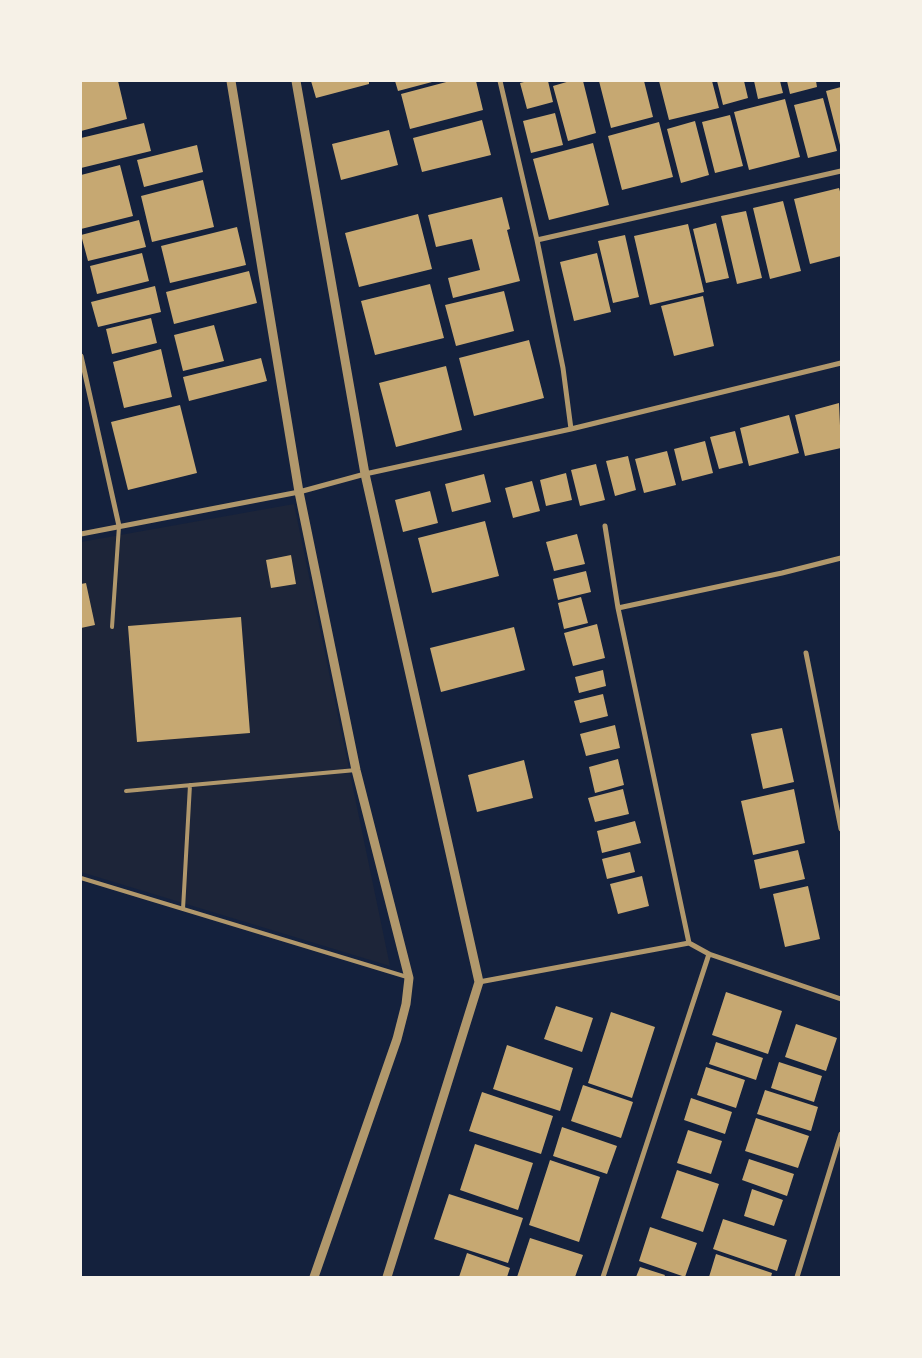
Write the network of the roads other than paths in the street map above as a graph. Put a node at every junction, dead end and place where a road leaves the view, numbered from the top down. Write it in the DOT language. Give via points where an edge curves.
graph roads {
  1 [pos="231,81"];
  2 [pos="296,81"];
  3 [pos="500,81"];
  4 [pos="841,171"];
  5 [pos="537,240"];
  6 [pos="81,356"];
  7 [pos="841,363"];
  8 [pos="571,429"];
  9 [pos="365,474"];
  10 [pos="299,492"];
  11 [pos="119,526"];
  12 [pos="605,526"];
  13 [pos="81,534"];
  14 [pos="841,558"];
  15 [pos="618,608"];
  16 [pos="112,627"];
  17 [pos="806,653"];
  18 [pos="356,770"];
  19 [pos="190,784"];
  20 [pos="126,791"];
  21 [pos="841,828"];
  22 [pos="81,878"];
  23 [pos="183,909"];
  24 [pos="689,943"];
  25 [pos="709,954"];
  26 [pos="410,978"];
  27 [pos="479,982"];
  28 [pos="841,999"];
  29 [pos="841,1134"];
  30 [pos="314,1277"];
  31 [pos="387,1277"];
  32 [pos="603,1277"];
  33 [pos="797,1277"];
  1 -- 10 [label="street"];
  2 -- 9 [label="street"];
  3 -- 5 [label="street"];
  4 -- 5 [label="street"];
  5 -- 8 [label="street" via="563,368"];
  6 -- 11 [label="street"];
  7 -- 8 [label="street"];
  8 -- 9 [label="street"];
  9 -- 10 [label="street"];
  9 -- 27 [label="street"];
  10 -- 11 [label="street"];
  10 -- 18 [label="street"];
  11 -- 13 [label="street"];
  11 -- 16 [label="lane"];
  12 -- 15 [label="street"];
  14 -- 15 [label="street"];
  15 -- 24 [label="street"];
  17 -- 21 [label="street"];
  18 -- 19 [label="lane"];
  18 -- 26 [label="street"];
  19 -- 20 [label="lane"];
  19 -- 23 [label="lane"];
  22 -- 23 [label="lane"];
  23 -- 26 [label="lane"];
  24 -- 25 [label="street"];
  24 -- 27 [label="street"];
  25 -- 28 [label="street"];
  25 -- 32 [label="street"];
  26 -- 30 [label="street" via="397,1039"];
  27 -- 31 [label="street"];
  29 -- 33 [label="street"];
}
